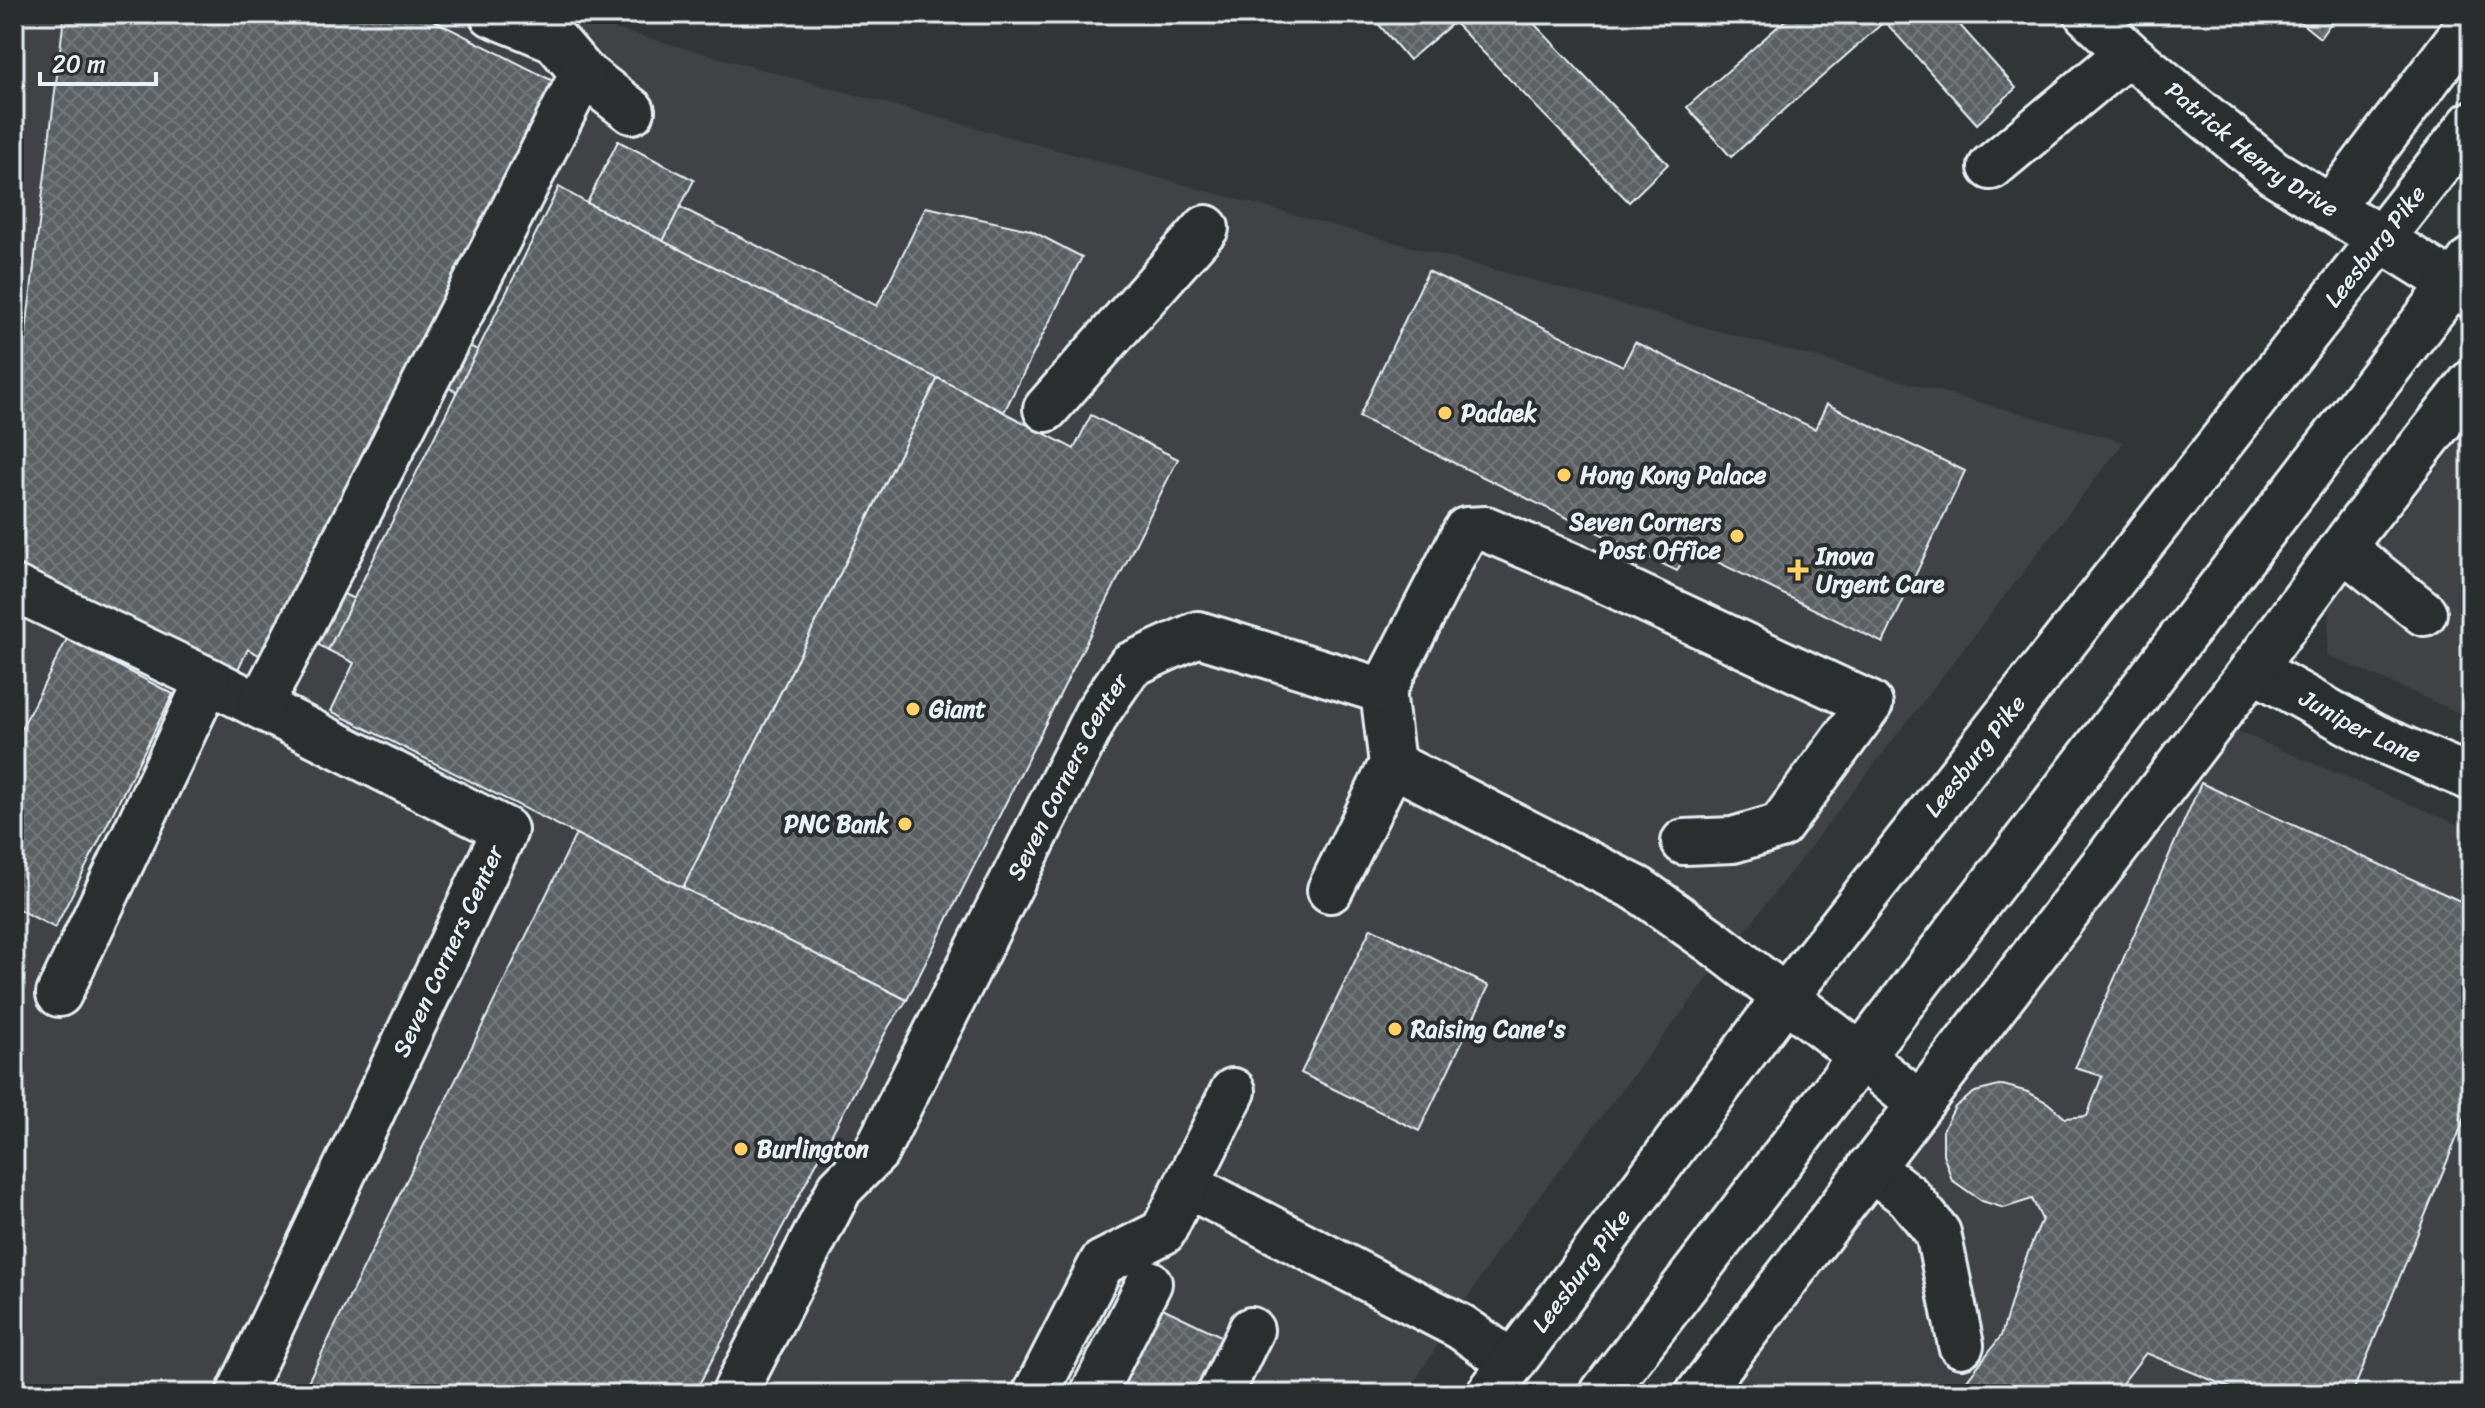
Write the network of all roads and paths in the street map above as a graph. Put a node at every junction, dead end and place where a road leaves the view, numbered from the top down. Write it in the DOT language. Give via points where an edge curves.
graph roads {
  1 [pos="492,14"];
  2 [pos="2087,14"];
  3 [pos="2471,22"];
  4 [pos="2128,53"];
  5 [pos="583,73"];
  6 [pos="632,111"];
  7 [pos="2471,124"];
  8 [pos="1991,167"];
  9 [pos="2330,208"];
  10 [pos="1206,228"];
  11 [pos="2380,239"];
  12 [pos="2465,279"];
  13 [pos="2471,383"];
  14 [pos="1046,409"];
  15 [pos="2343,548"];
  16 [pos="14,588"];
  17 [pos="2424,613"];
  18 [pos="2253,669"];
  19 [pos="208,680"];
  20 [pos="1383,691"];
  21 [pos="260,706"];
  22 [pos="1392,764"];
  23 [pos="2471,778"];
  24 [pos="1684,842"];
  25 [pos="1330,890"];
  26 [pos="59,994"];
  27 [pos="1784,999"];
  28 [pos="1861,1056"];
  29 [pos="1233,1091"];
  30 [pos="1919,1104"];
  31 [pos="1870,1167"];
  32 [pos="1187,1185"];
  33 [pos="1149,1283"];
  34 [pos="1251,1330"];
  35 [pos="1961,1345"];
  36 [pos="1500,1379"];
  37 [pos="239,1394"];
  38 [pos="734,1394"];
  39 [pos="1035,1394"];
  40 [pos="1093,1394"];
  41 [pos="1220,1394"];
  42 [pos="1602,1394"];
  43 [pos="1698,1394"];
  1 -- 5 [label="main road" via="554,39"];
  2 -- 4 [label="main road, Patrick Henry Drive"];
  3 -- 9 [label="main road"];
  4 -- 8 [label="main road"];
  4 -- 9 [label="main road, Patrick Henry Drive" via="2273,172"];
  5 -- 6 [label="main road"];
  5 -- 21 [label="main road"];
  7 -- 11 [label="main road, Leesburg Pike"];
  9 -- 11 [label="main road, Patrick Henry Drive"];
  10 -- 14 [label="main road"];
  11 -- 12 [label="main road, Patrick Henry Drive"];
  11 -- 27 [label="main road, Leesburg Pike"];
  12 -- 28 [label="main road"];
  13 -- 15 [label="main road"];
  15 -- 17 [label="main road"];
  15 -- 18 [label="main road"];
  16 -- 19 [label="main road, Seven Corners Center"];
  18 -- 23 [label="main road, Juniper Lane" via="2375,737"];
  18 -- 30 [label="main road"];
  19 -- 21 [label="main road, Seven Corners Center"];
  19 -- 26 [label="main road"];
  20 -- 22 [label="main road"];
  20 -- 24 [label="main road" via="1466,530 1486,529 1870,704 1780,826 1733,840"];
  20 -- 38 [label="main road, Seven Corners Center" via="1198,634 1130,665 1097,713 876,1152 840,1188"];
  21 -- 37 [label="main road, Seven Corners Center" via="505,830"];
  22 -- 25 [label="main road"];
  22 -- 27 [label="main road" via="1638,889"];
  27 -- 28 [label="main road"];
  27 -- 36 [label="main road, Leesburg Pike"];
  28 -- 30 [label="main road"];
  28 -- 42 [label="main road"];
  29 -- 32 [label="main road"];
  30 -- 31 [label="main road"];
  31 -- 35 [label="main road" via="1908,1196 1938,1233"];
  31 -- 43 [label="main road"];
  32 -- 36 [label="main road" via="1461,1327"];
  32 -- 39 [label="main road" via="1163,1232 1102,1263"];
  33 -- 40 [label="main road"];
  34 -- 41 [label="main road"];
}
